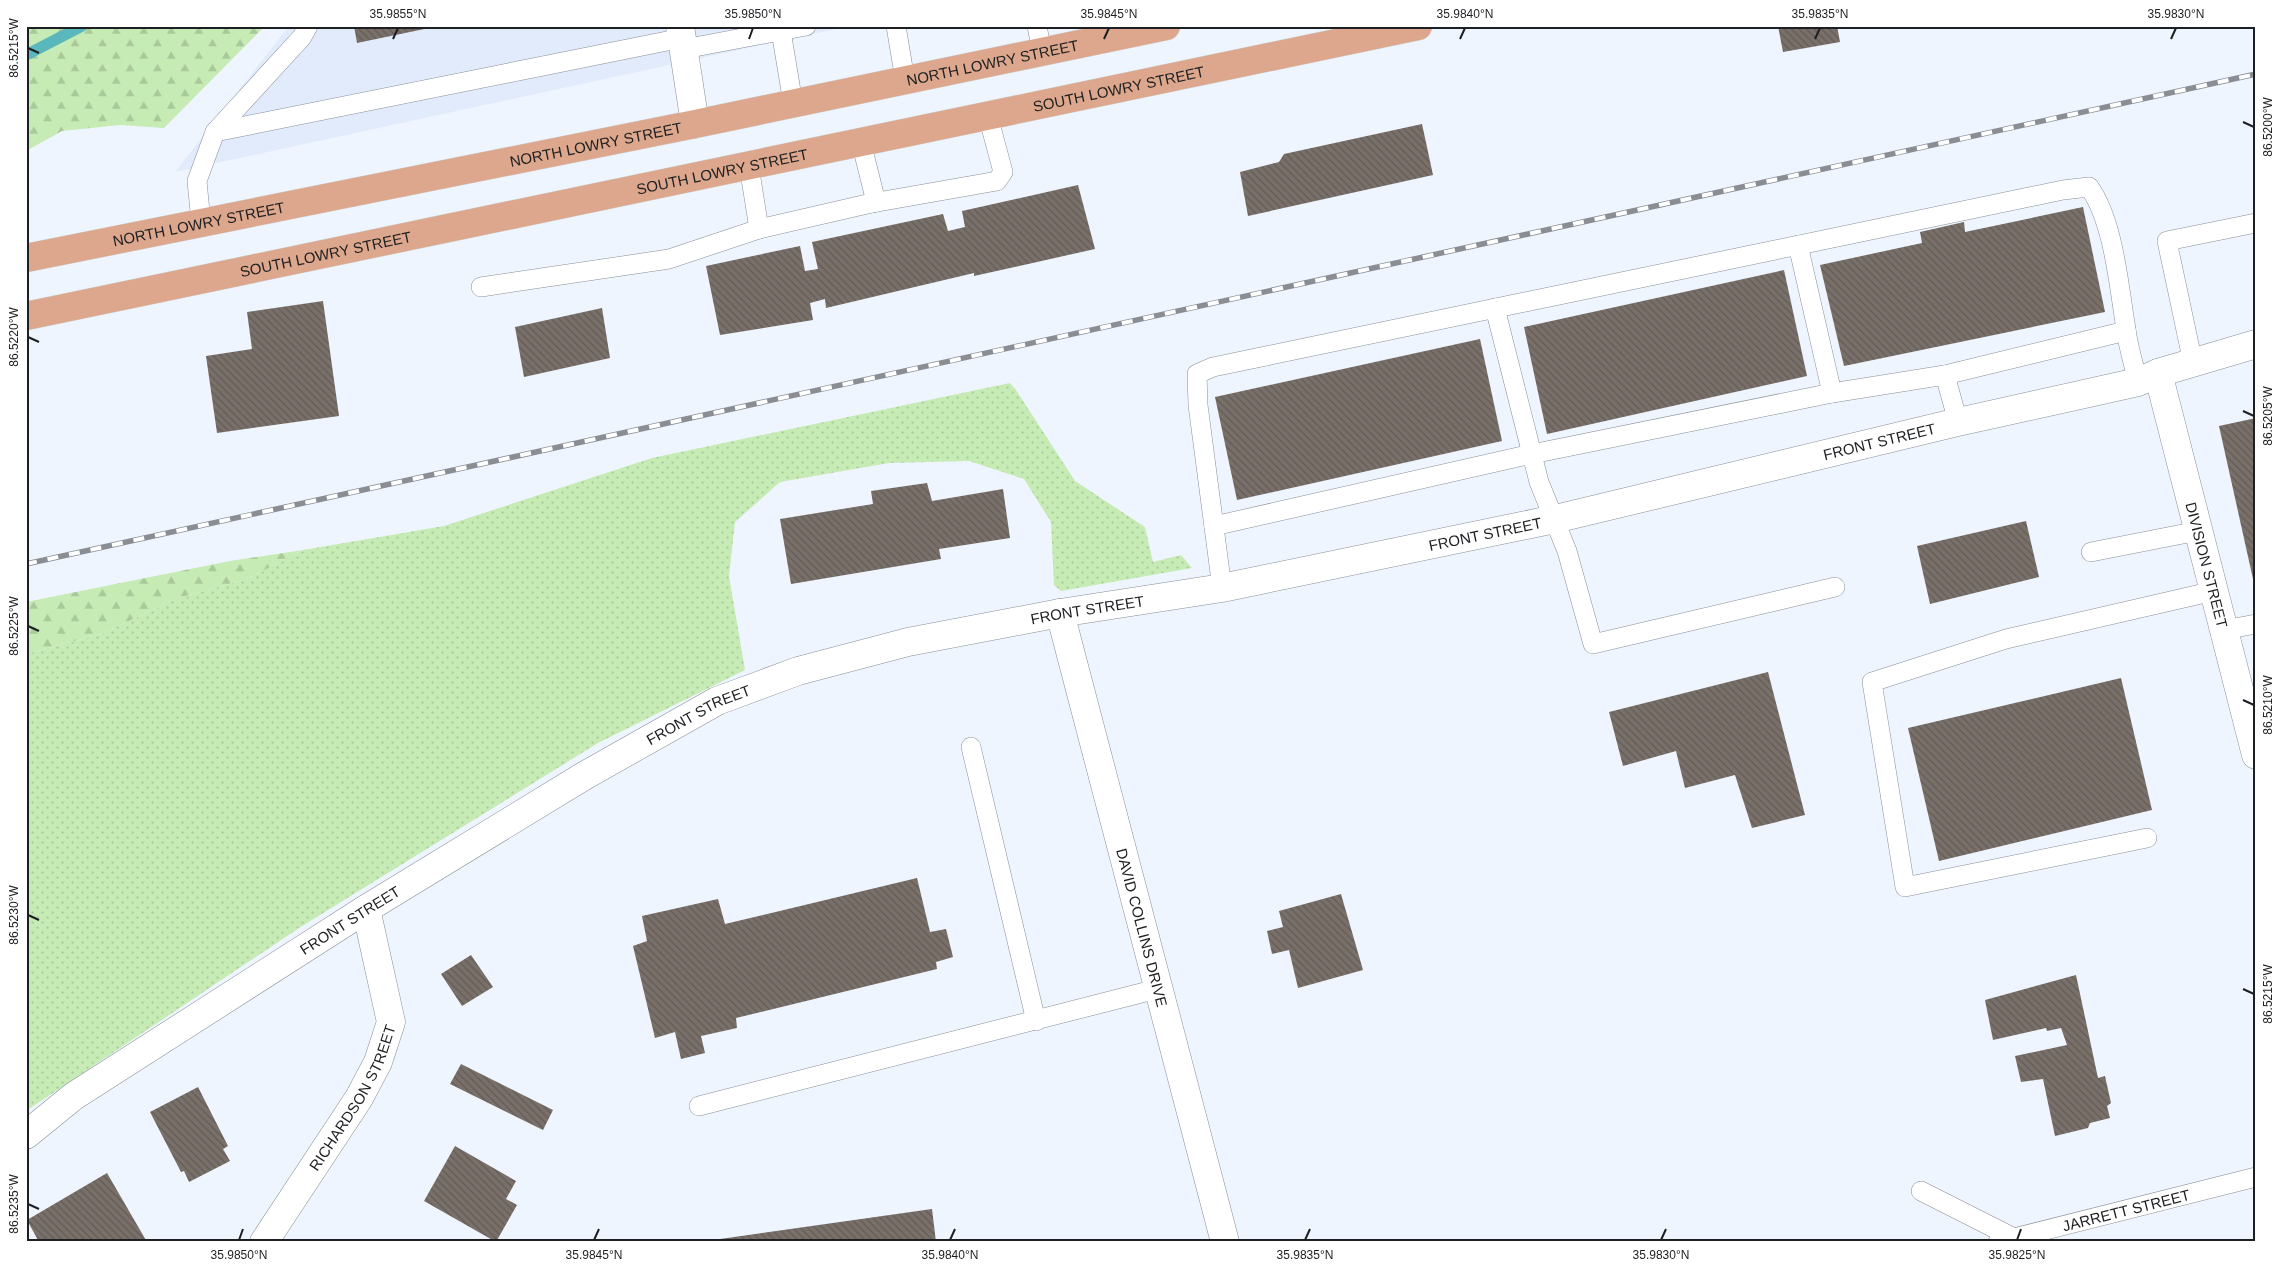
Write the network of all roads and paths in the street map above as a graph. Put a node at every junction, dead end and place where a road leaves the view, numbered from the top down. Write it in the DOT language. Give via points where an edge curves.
graph roads {
  1 [pos="308,26"];
  2 [pos="806,26"];
  3 [pos="896,26"];
  4 [pos="1166,26"];
  5 [pos="1418,26"];
  6 [pos="781,31"];
  7 [pos="682,38"];
  8 [pos="1040,39"];
  9 [pos="905,80"];
  10 [pos="793,103"];
  11 [pos="988,116"];
  12 [pos="696,124"];
  13 [pos="215,132"];
  14 [pos="861,142"];
  15 [pos="750,166"];
  16 [pos="872,203"];
  17 [pos="201,222"];
  18 [pos="2256,223"];
  19 [pos="759,229"];
  20 [pos="1798,245"];
  21 [pos="26,258"];
  22 [pos="481,287"];
  23 [pos="1495,308"];
  24 [pos="26,316"];
  25 [pos="2126,331"];
  26 [pos="2256,344"];
  27 [pos="2192,363"];
  28 [pos="1945,375"];
  29 [pos="2148,378"];
  30 [pos="1832,393"];
  31 [pos="1958,422"];
  32 [pos="1532,454"];
  33 [pos="1555,519"];
  34 [pos="1214,526"];
  35 [pos="2198,531"];
  36 [pos="2091,552"];
  37 [pos="1835,587"];
  38 [pos="1222,588"];
  39 [pos="2214,591"];
  40 [pos="1060,613"];
  41 [pos="2256,624"];
  42 [pos="2224,630"];
  43 [pos="971,747"];
  44 [pos="2256,755"];
  45 [pos="2147,838"];
  46 [pos="366,909"];
  47 [pos="1157,988"];
  48 [pos="1036,1021"];
  49 [pos="699,1106"];
  50 [pos="26,1135"];
  51 [pos="2256,1177"];
  52 [pos="1921,1191"];
  53 [pos="2005,1239"];
  54 [pos="264,1242"];
  55 [pos="1225,1242"];
  1 -- 13 [label="lane" via="302,37"];
  2 -- 6 [label="lane"];
  3 -- 9 [label="lane"];
  4 -- 8 [label="main road, NORTH LOWRY STREET"];
  5 -- 11 [label="main road, SOUTH LOWRY STREET"];
  6 -- 7 [label="lane"];
  6 -- 10 [label="lane"];
  7 -- 12 [label="street"];
  7 -- 13 [label="lane"];
  8 -- 9 [label="main road, NORTH LOWRY STREET"];
  9 -- 10 [label="main road, NORTH LOWRY STREET"];
  10 -- 12 [label="main road, NORTH LOWRY STREET"];
  11 -- 14 [label="main road, SOUTH LOWRY STREET"];
  11 -- 16 [label="lane" via="1003,172 997,181"];
  12 -- 17 [label="main road, NORTH LOWRY STREET"];
  13 -- 17 [label="lane" via="197,180"];
  14 -- 15 [label="main road, SOUTH LOWRY STREET"];
  14 -- 16 [label="lane" via="876,202"];
  15 -- 19 [label="lane"];
  15 -- 24 [label="main road, SOUTH LOWRY STREET"];
  16 -- 19 [label="lane"];
  17 -- 21 [label="main road, NORTH LOWRY STREET"];
  18 -- 27 [label="lane" via="2167,242"];
  19 -- 22 [label="lane" via="669,259"];
  20 -- 23 [label="lane"];
  20 -- 25 [label="lane" via="2090,187 2098,200 2114,255"];
  20 -- 30 [label="lane"];
  23 -- 32 [label="lane"];
  23 -- 34 [label="lane" via="1213,366 1197,374"];
  25 -- 28 [label="lane"];
  25 -- 29 [label="lane"];
  26 -- 27 [label="street, FRONT STREET"];
  27 -- 29 [label="street, FRONT STREET"];
  28 -- 30 [label="lane"];
  28 -- 31 [label="lane"];
  29 -- 31 [label="street, FRONT STREET"];
  29 -- 35 [label="street, DIVISION STREET"];
  30 -- 32 [label="lane"];
  31 -- 33 [label="street, FRONT STREET"];
  32 -- 33 [label="lane" via="1539,482"];
  32 -- 34 [label="lane"];
  33 -- 37 [label="lane" via="1594,644"];
  33 -- 38 [label="street, FRONT STREET"];
  34 -- 38 [label="lane"];
  35 -- 36 [label="lane"];
  35 -- 39 [label="street, DIVISION STREET"];
  38 -- 40 [label="street, FRONT STREET"];
  39 -- 42 [label="street, DIVISION STREET"];
  39 -- 45 [label="lane" via="2006,639 1872,682 1905,888"];
  40 -- 46 [label="street, FRONT STREET" via="908,642 798,671 717,701 584,776"];
  40 -- 47 [label="street, DAVID COLLINS DRIVE"];
  41 -- 42 [label="lane"];
  42 -- 44 [label="street, DIVISION STREET"];
  43 -- 48 [label="lane"];
  46 -- 50 [label="street, FRONT STREET" via="74,1096"];
  46 -- 54 [label="street, RICHARDSON STREET" via="391,1022 378,1062 360,1098"];
  47 -- 48 [label="lane"];
  47 -- 55 [label="street, DAVID COLLINS DRIVE"];
  48 -- 49 [label="lane"];
  51 -- 53 [label="lane, JARRETT STREET"];
  52 -- 53 [label="lane"];
}
